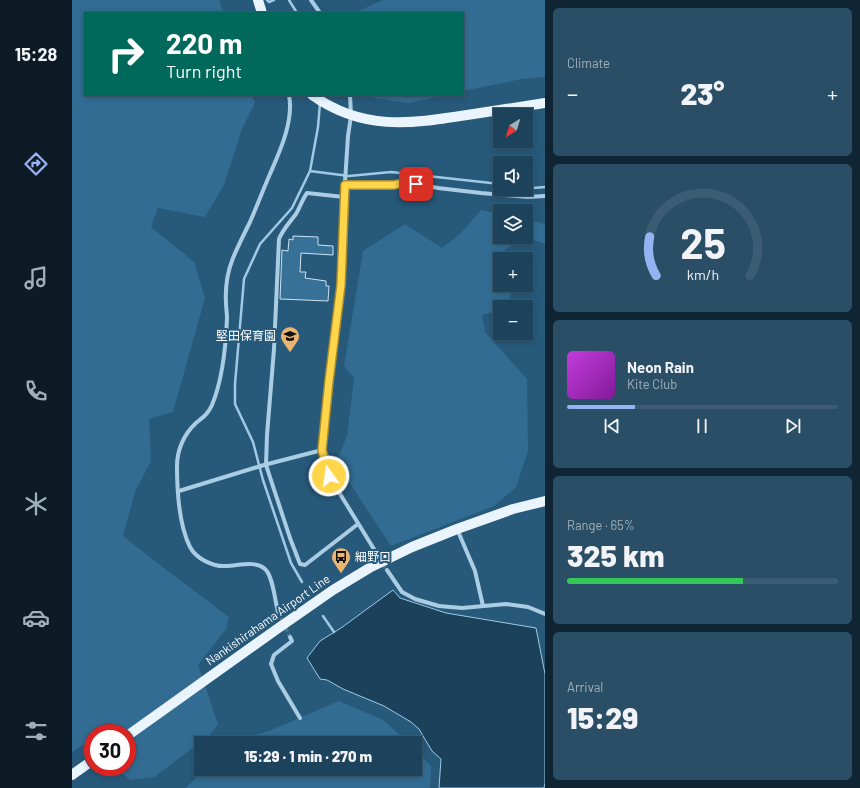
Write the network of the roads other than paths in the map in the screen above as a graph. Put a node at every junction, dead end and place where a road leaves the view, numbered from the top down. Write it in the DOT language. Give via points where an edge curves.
graph roads {
  1 [pos="258,0"];
  2 [pos="311,0"];
  3 [pos="262,12"];
  4 [pos="319,12"];
  5 [pos="289,96"];
  6 [pos="314,96"];
  7 [pos="350,96"];
  8 [pos="545,103"];
  9 [pos="351,116"];
  10 [pos="345,183"];
  11 [pos="545,196"];
  12 [pos="344,197"];
  13 [pos="322,450"];
  14 [pos="265,465"];
  15 [pos="179,491"];
  16 [pos="545,501"];
  17 [pos="358,524"];
  18 [pos="457,529"];
  19 [pos="377,554"];
  20 [pos="388,570"];
  21 [pos="483,606"];
  22 [pos="278,612"];
  23 [pos="545,614"];
  24 [pos="290,637"];
  25 [pos="300,718"];
  26 [pos="136,730"];
  27 [pos="84,766"];
  28 [pos="72,775"];
  1 -- 3 [label="main road"];
  2 -- 4 [label="street"];
  5 -- 15 [label="street" via="287,130 226,280 227,316 216,393 207,414 184,438 178,452"];
  6 -- 9 [label="main road"];
  7 -- 9 [label="street"];
  8 -- 9 [label="main road" via="425,122 395,123"];
  9 -- 10 [label="street"];
  10 -- 11 [label="street" via="394,185 406,182 481,193"];
  10 -- 12 [label="street"];
  12 -- 13 [label="street" via="341,285"];
  12 -- 14 [label="street" via="307,193 279,239"];
  13 -- 14 [label="street"];
  13 -- 17 [label="street" via="329,476"];
  14 -- 15 [label="street"];
  14 -- 17 [label="street" via="300,564 305,565"];
  15 -- 22 [label="street" via="180,510 191,549 214,565 223,567 250,564 264,568 270,574"];
  16 -- 18 [label="main road, Nankishirahama Airport Line"];
  17 -- 19 [label="street"];
  18 -- 21 [label="street" via="475,571"];
  18 -- 26 [label="main road, Nankishirahama Airport Line" via="371,567 277,629"];
  20 -- 21 [label="street" via="402,592 415,599 439,606"];
  21 -- 23 [label="street" via="506,604 528,607"];
  24 -- 25 [label="street" via="292,641 274,655 271,664 278,682"];
  27 -- 28 [label="main road"];
}
